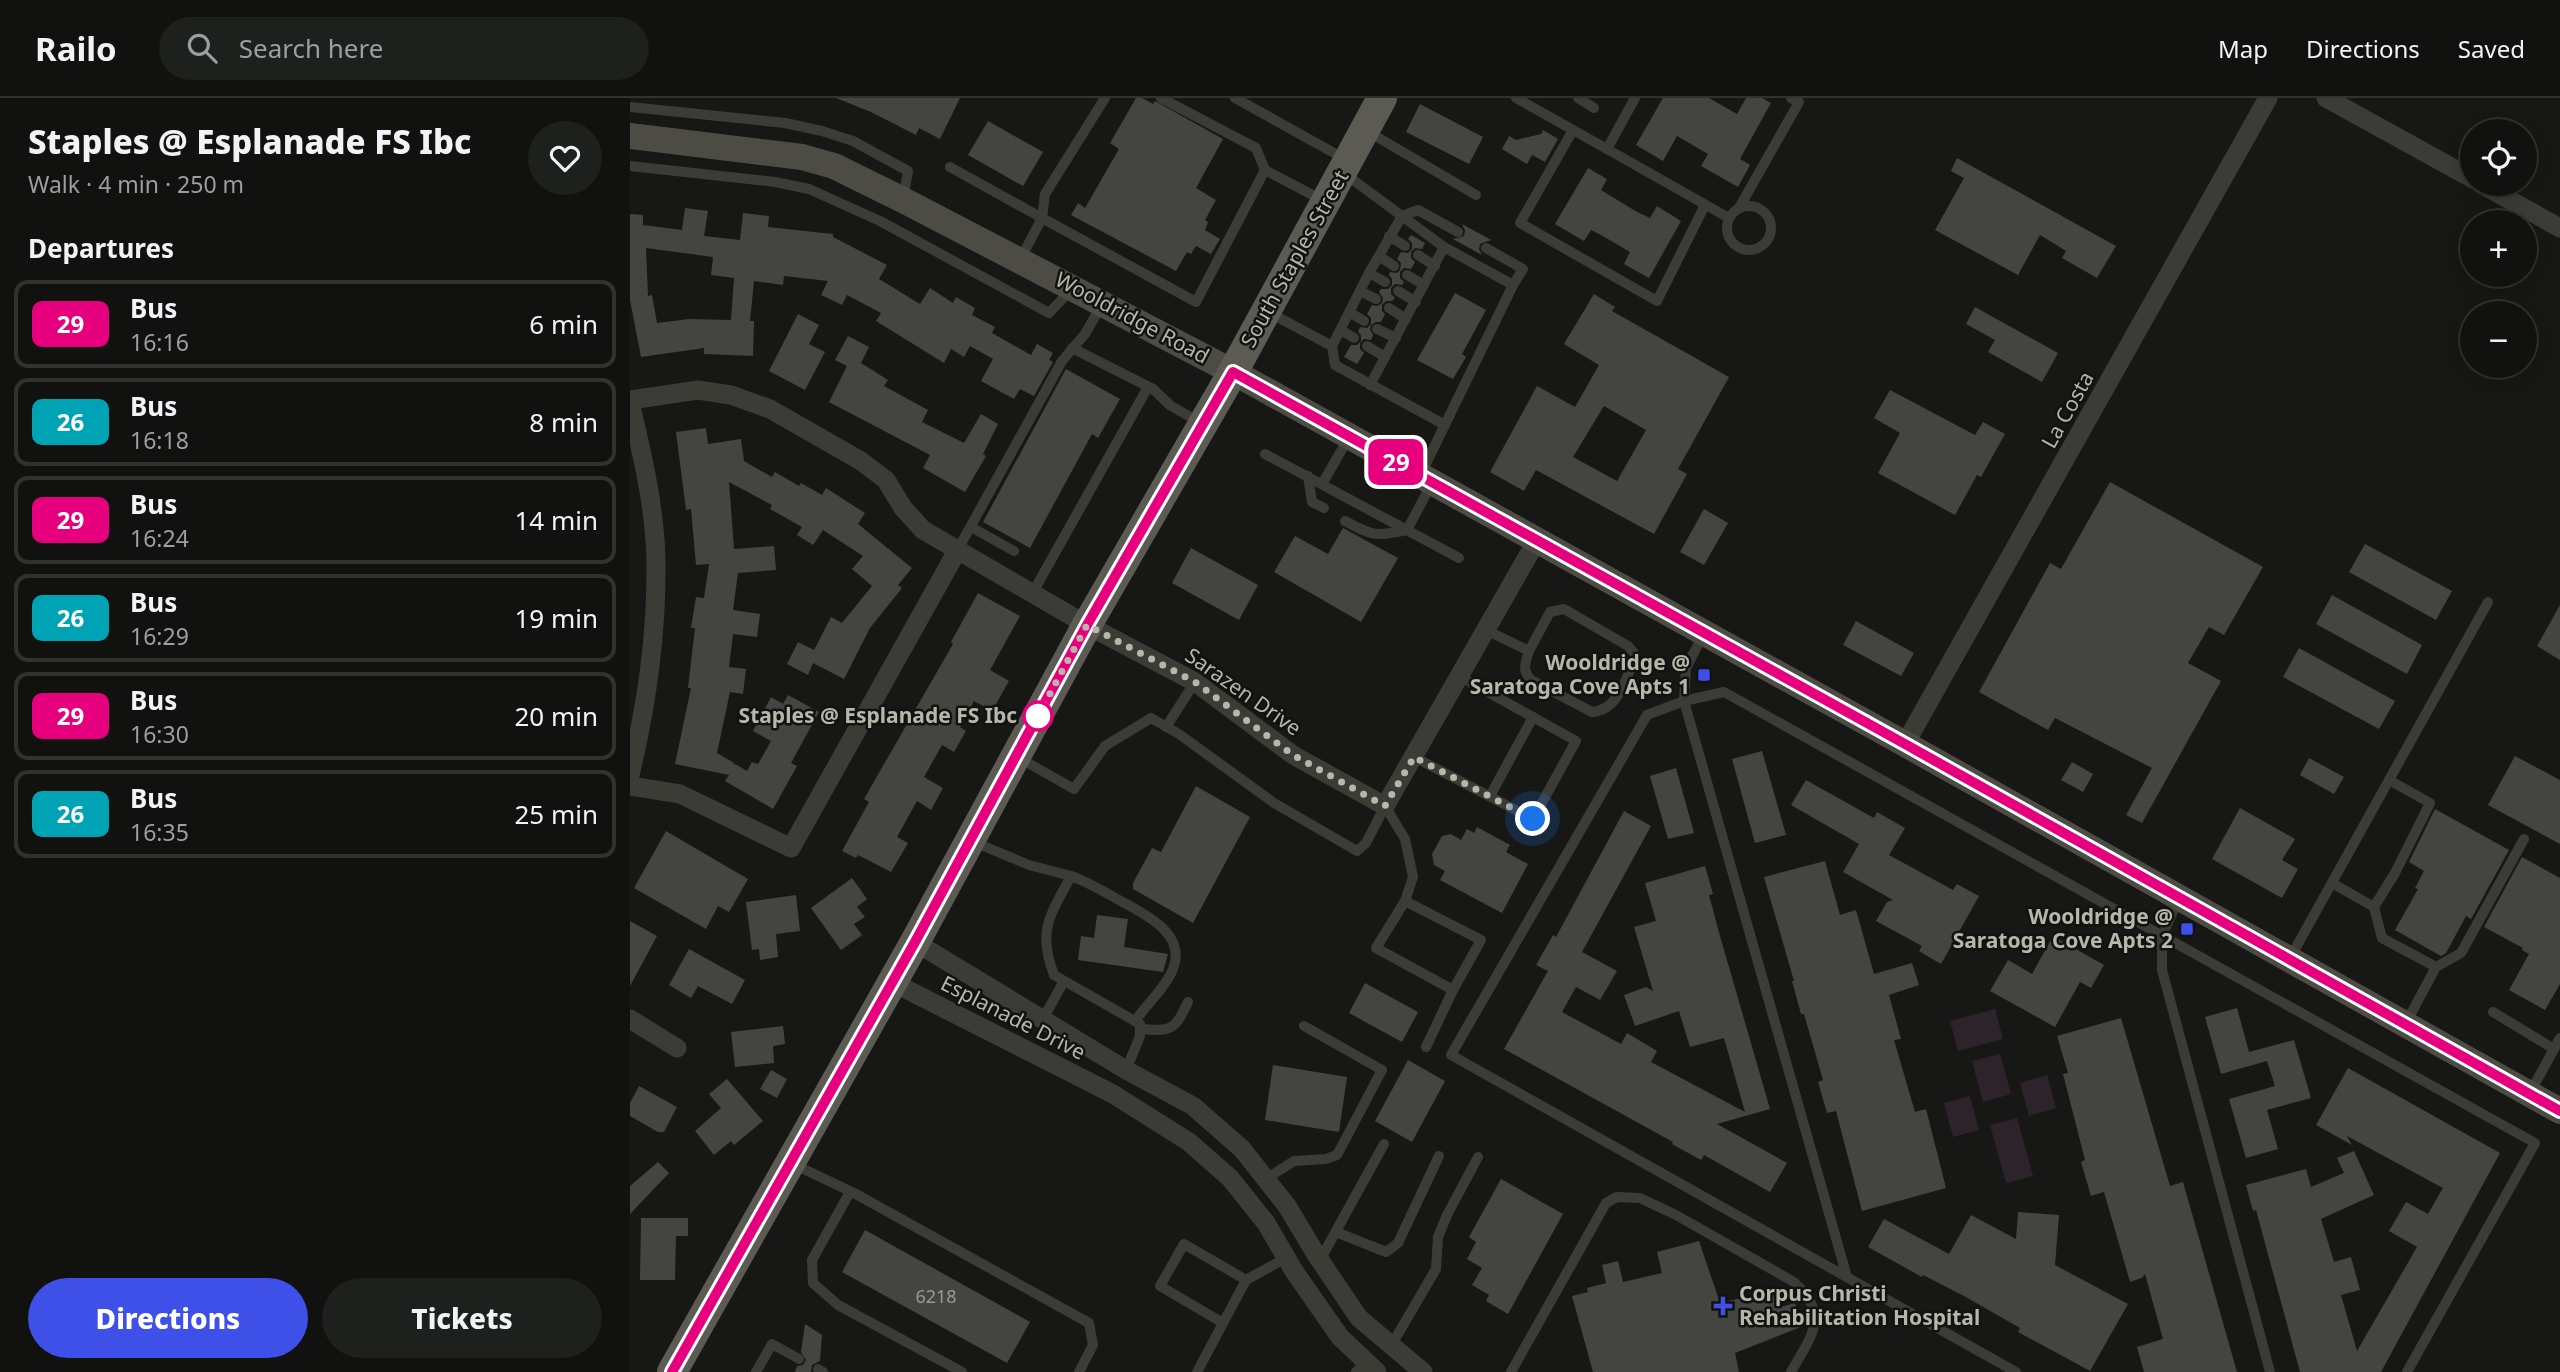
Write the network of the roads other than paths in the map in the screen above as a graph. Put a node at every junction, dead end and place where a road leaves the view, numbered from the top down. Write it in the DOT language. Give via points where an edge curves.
graph roads {
  1 [pos="1105,98"];
  2 [pos="1161,98"];
  3 [pos="1235,98"];
  4 [pos="1382,98"];
  5 [pos="1516,98"];
  6 [pos="1578,98"];
  7 [pos="1635,98"];
  8 [pos="1791,98"];
  9 [pos="2268,98"];
  10 [pos="2326,98"];
  11 [pos="630,107"];
  12 [pos="1594,108"];
  13 [pos="1364,128"];
  14 [pos="1573,130"];
  15 [pos="630,136"];
  16 [pos="1607,149"];
  17 [pos="630,166"];
  18 [pos="1345,166"];
  19 [pos="950,167"];
  20 [pos="1265,170"];
  21 [pos="2460,172"];
  22 [pos="1476,195"];
  23 [pos="2503,196"];
  24 [pos="903,200"];
  25 [pos="1326,202"];
  26 [pos="1704,205"];
  27 [pos="1739,208"];
  28 [pos="1402,216"];
  29 [pos="1042,218"];
  30 [pos="1729,218"];
  31 [pos="2560,228"];
  32 [pos="1458,232"];
  33 [pos="1389,236"];
  34 [pos="1405,246"];
  35 [pos="1444,247"];
  36 [pos="1486,248"];
  37 [pos="1418,255"];
  38 [pos="1378,256"];
  39 [pos="1020,260"];
  40 [pos="1394,266"];
  41 [pos="1435,266"];
  42 [pos="1369,273"];
  43 [pos="1408,275"];
  44 [pos="1385,282"];
  45 [pos="1424,285"];
  46 [pos="1513,285"];
  47 [pos="1073,287"];
  48 [pos="1360,291"];
  49 [pos="1398,291"];
  50 [pos="1376,299"];
  51 [pos="1416,302"];
  52 [pos="1103,303"];
  53 [pos="1389,308"];
  54 [pos="1266,311"];
  55 [pos="1349,312"];
  56 [pos="1406,319"];
  57 [pos="1364,321"];
  58 [pos="1377,329"];
  59 [pos="1341,330"];
  60 [pos="1354,338"];
  61 [pos="1396,338"];
  62 [pos="1332,346"];
  63 [pos="1367,346"];
  64 [pos="1072,348"];
  65 [pos="1385,357"];
  66 [pos="1233,372"];
  67 [pos="1370,385"];
  68 [pos="1149,387"];
  69 [pos="630,401"];
  70 [pos="1203,424"];
  71 [pos="1445,425"];
  72 [pos="1350,436"];
  73 [pos="1265,454"];
  74 [pos="1308,476"];
  75 [pos="1426,479"];
  76 [pos="1322,484"];
  77 [pos="1324,508"];
  78 [pos="1345,521"];
  79 [pos="971,527"];
  80 [pos="1407,530"];
  81 [pos="1537,540"];
  82 [pos="957,551"];
  83 [pos="1014,551"];
  84 [pos="1459,558"];
  85 [pos="1032,594"];
  86 [pos="2488,602"];
  87 [pos="1087,625"];
  88 [pos="1486,630"];
  89 [pos="1704,632"];
  90 [pos="1529,652"];
  91 [pos="1459,676"];
  92 [pos="1195,682"];
  93 [pos="1684,701"];
  94 [pos="1533,717"];
  95 [pos="1166,727"];
  96 [pos="1905,744"];
  97 [pos="1016,757"];
  98 [pos="1414,757"];
  99 [pos="630,775"];
  100 [pos="2389,780"];
  101 [pos="630,786"];
  102 [pos="1490,796"];
  103 [pos="1385,806"];
  104 [pos="2524,839"];
  105 [pos="970,840"];
  106 [pos="1071,876"];
  107 [pos="2332,883"];
  108 [pos="2180,897"];
  109 [pos="1405,901"];
  110 [pos="2374,907"];
  111 [pos="2162,936"];
  112 [pos="915,942"];
  113 [pos="2289,959"];
  114 [pos="2436,967"];
  115 [pos="1064,981"];
  116 [pos="892,982"];
  117 [pos="1453,990"];
  118 [pos="1188,1002"];
  119 [pos="2493,1012"];
  120 [pos="630,1018"];
  121 [pos="1044,1019"];
  122 [pos="2406,1024"];
  123 [pos="1138,1025"];
  124 [pos="1304,1026"];
  125 [pos="2560,1038"];
  126 [pos="677,1048"];
  127 [pos="1426,1048"];
  128 [pos="2554,1049"];
  129 [pos="1126,1070"];
  130 [pos="1113,1094"];
  131 [pos="2530,1094"];
  132 [pos="2560,1111"];
  133 [pos="1384,1144"];
  134 [pos="1439,1156"];
  135 [pos="1478,1157"];
  136 [pos="790,1162"];
  137 [pos="1266,1180"];
  138 [pos="850,1192"];
  139 [pos="1244,1195"];
  140 [pos="1336,1233"];
  141 [pos="1286,1258"];
  142 [pos="1320,1261"];
  143 [pos="1847,1277"];
  144 [pos="1246,1280"];
  145 [pos="1223,1323"];
  146 [pos="1391,1346"];
  147 [pos="799,1359"];
  148 [pos="1366,1369"];
  149 [pos="672,1372"];
  150 [pos="756,1372"];
  151 [pos="962,1372"];
  152 [pos="1079,1372"];
  153 [pos="1197,1372"];
  154 [pos="1423,1372"];
  155 [pos="1511,1372"];
  156 [pos="1791,1372"];
  157 [pos="2016,1372"];
  158 [pos="2270,1372"];
  159 [pos="2407,1372"];
  1 -- 29 [label="lane" via="1045,194"];
  2 -- 20 [label="lane" via="1256,148"];
  3 -- 18 [label="lane"];
  4 -- 13 [label="main road, South Staples Street"];
  5 -- 14 [label="lane"];
  6 -- 12 [label="lane"];
  7 -- 16 [label="lane"];
  8 -- 27 [label="lane" via="1799,102"];
  9 -- 96 [label="street, La Costa"];
  10 -- 21 [label="street"];
  11 -- 24 [label="lane" via="786,123 853,141 908,170"];
  13 -- 18 [label="main road, South Staples Street"];
  13 -- 22 [label="lane"];
  14 -- 16 [label="lane"];
  14 -- 26 [label="lane" via="1520,223 1657,301"];
  15 -- 24 [label="main road, Wooldridge Road" via="802,156 834,166"];
  16 -- 26 [label="lane"];
  17 -- 47 [label="lane" via="809,189 880,221 1049,313"];
  18 -- 25 [label="main road, South Staples Street"];
  18 -- 28 [label="lane"];
  19 -- 29 [label="lane"];
  20 -- 25 [label="lane"];
  20 -- 29 [label="lane" via="1196,302"];
  23 -- 31 [label="street"];
  24 -- 39 [label="main road, Wooldridge Road"];
  25 -- 54 [label="main road, South Staples Street"];
  26 -- 30 [label="lane"];
  27 -- 30 [label="lane"];
  27 -- 30 [label="lane" via="1754,206 1766,214 1772,227 1762,246 1748,251 1735,246 1727,233"];
  28 -- 32 [label="lane" via="1418,210"];
  28 -- 33 [label="lane"];
  28 -- 35 [label="lane"];
  29 -- 39 [label="lane"];
  33 -- 34 [label="lane"];
  33 -- 38 [label="lane"];
  35 -- 41 [label="lane"];
  35 -- 46 [label="lane"];
  36 -- 46 [label="lane" via="1523,270"];
  37 -- 41 [label="lane"];
  38 -- 40 [label="lane"];
  38 -- 42 [label="lane"];
  39 -- 47 [label="main road, Wooldridge Road"];
  41 -- 45 [label="lane"];
  42 -- 44 [label="lane"];
  42 -- 48 [label="lane"];
  43 -- 45 [label="lane"];
  45 -- 51 [label="lane"];
  46 -- 71 [label="lane"];
  47 -- 52 [label="main road, Wooldridge Road"];
  48 -- 50 [label="lane"];
  48 -- 55 [label="lane"];
  49 -- 51 [label="lane"];
  51 -- 56 [label="lane"];
  52 -- 64 [label="lane"];
  52 -- 66 [label="main road, Wooldridge Road"];
  53 -- 56 [label="lane"];
  54 -- 62 [label="lane"];
  54 -- 66 [label="main road, South Staples Street"];
  55 -- 57 [label="lane"];
  55 -- 59 [label="lane"];
  56 -- 61 [label="lane"];
  58 -- 61 [label="lane"];
  59 -- 60 [label="lane"];
  59 -- 62 [label="lane"];
  61 -- 65 [label="lane"];
  62 -- 67 [label="lane" via="1335,365"];
  63 -- 65 [label="lane"];
  64 -- 68 [label="lane"];
  64 -- 79 [label="lane"];
  65 -- 67 [label="lane"];
  66 -- 70 [label="main road, South Staples Street"];
  66 -- 72 [label="main road, Wooldridge Road"];
  67 -- 71 [label="lane"];
  68 -- 70 [label="lane"];
  68 -- 85 [label="lane"];
  69 -- 82 [label="street, Sarazen Drive" via="698,390 731,395 769,409 861,461 886,480 923,530"];
  69 -- 99 [label="street" via="643,459 656,570 652,648"];
  70 -- 87 [label="main road, South Staples Street"];
  71 -- 75 [label="lane"];
  72 -- 75 [label="main road, Wooldridge Road"];
  72 -- 76 [label="lane"];
  73 -- 74 [label="lane"];
  74 -- 76 [label="lane"];
  74 -- 77 [label="lane" via="1312,502"];
  75 -- 80 [label="lane"];
  75 -- 81 [label="main road, Wooldridge Road"];
  76 -- 80 [label="lane"];
  78 -- 80 [label="lane" via="1370,535"];
  79 -- 82 [label="lane"];
  79 -- 83 [label="lane"];
  80 -- 84 [label="lane"];
  81 -- 88 [label="street"];
  81 -- 89 [label="main road, Wooldridge Road"];
  82 -- 85 [label="street, Sarazen Drive"];
  82 -- 101 [label="street" via="792,848 680,794"];
  85 -- 87 [label="street, Sarazen Drive"];
  86 -- 100 [label="lane"];
  87 -- 92 [label="street, Sarazen Drive"];
  87 -- 97 [label="main road, South Staples Street"];
  88 -- 90 [label="lane"];
  88 -- 91 [label="street"];
  89 -- 93 [label="lane" via="1686,668"];
  89 -- 96 [label="main road, Wooldridge Road"];
  90 -- 90 [label="lane" via="1524,666 1531,680 1592,712 1611,706 1634,660 1628,646 1564,609 1550,612"];
  91 -- 94 [label="lane"];
  91 -- 98 [label="street"];
  92 -- 95 [label="lane"];
  92 -- 103 [label="street, Sarazen Drive" via="1293,755"];
  93 -- 111 [label="lane" via="1724,692"];
  93 -- 143 [label="lane"];
  93 -- 143 [label="lane" via="1647,715 1451,1055"];
  94 -- 102 [label="lane"];
  94 -- 102 [label="lane" via="1576,741 1533,819"];
  95 -- 97 [label="lane" via="1151,718 1105,746 1074,789"];
  95 -- 103 [label="lane" via="1274,803 1357,851"];
  96 -- 108 [label="main road, Wooldridge Road"];
  97 -- 105 [label="main road, South Staples Street"];
  98 -- 102 [label="lane"];
  98 -- 103 [label="street"];
  100 -- 107 [label="lane"];
  100 -- 110 [label="lane" via="2430,803"];
  103 -- 109 [label="lane" via="1405,839 1413,877"];
  104 -- 114 [label="lane" via="2461,953"];
  105 -- 106 [label="lane" via="1029,865"];
  105 -- 112 [label="main road, South Staples Street"];
  106 -- 115 [label="lane" via="1044,938 1054,975"];
  106 -- 123 [label="lane" via="1146,915 1163,928 1174,945 1173,969"];
  107 -- 110 [label="lane"];
  107 -- 113 [label="lane"];
  108 -- 111 [label="lane"];
  108 -- 113 [label="main road, Wooldridge Road"];
  109 -- 117 [label="lane" via="1480,940"];
  109 -- 117 [label="lane" via="1376,948"];
  110 -- 114 [label="lane" via="2382,938"];
  111 -- 158 [label="lane" via="2162,970"];
  111 -- 159 [label="lane" via="2535,1143"];
  112 -- 116 [label="main road, South Staples Street"];
  112 -- 121 [label="street, Esplanade Drive"];
  113 -- 122 [label="main road, Wooldridge Road"];
  114 -- 122 [label="lane"];
  115 -- 121 [label="lane"];
  115 -- 123 [label="lane"];
  116 -- 130 [label="street, Esplanade Drive"];
  116 -- 136 [label="main road, South Staples Street"];
  117 -- 127 [label="lane"];
  118 -- 123 [label="lane" via="1171,1029"];
  119 -- 128 [label="lane"];
  120 -- 126 [label="street"];
  121 -- 129 [label="street, Esplanade Drive"];
  122 -- 131 [label="main road, Wooldridge Road"];
  123 -- 129 [label="lane" via="1140,1036"];
  124 -- 137 [label="lane" via="1382,1070 1337,1155 1294,1161"];
  125 -- 128 [label="lane"];
  128 -- 131 [label="lane"];
  129 -- 130 [label="street"];
  129 -- 137 [label="street, Esplanade Drive" via="1193,1106 1242,1149"];
  130 -- 139 [label="street, Esplanade Drive" via="1189,1142"];
  131 -- 132 [label="main road, Wooldridge Road"];
  133 -- 140 [label="lane"];
  134 -- 140 [label="lane" via="1398,1242 1386,1252"];
  135 -- 146 [label="lane" via="1438,1237 1436,1269"];
  136 -- 138 [label="lane"];
  136 -- 149 [label="main road, South Staples Street"];
  137 -- 139 [label="street"];
  137 -- 142 [label="street, Esplanade Drive"];
  138 -- 151 [label="lane" via="812,1260 813,1283 838,1305"];
  138 -- 152 [label="lane" via="1089,1323 1093,1345"];
  139 -- 141 [label="street, Esplanade Drive"];
  140 -- 142 [label="lane"];
  141 -- 144 [label="lane"];
  141 -- 148 [label="street, Esplanade Drive"];
  142 -- 146 [label="street, Esplanade Drive" via="1359,1318"];
  143 -- 157 [label="lane"];
  144 -- 145 [label="lane"];
  144 -- 145 [label="lane" via="1184,1244 1160,1286"];
  145 -- 153 [label="lane"];
  146 -- 154 [label="street, Esplanade Drive"];
  147 -- 150 [label="lane" via="772,1344"];
  155 -- 156 [label="lane" via="1605,1203 1617,1197 1640,1198 1676,1215 1794,1282 1807,1294 1813,1304 1813,1329"];
}
